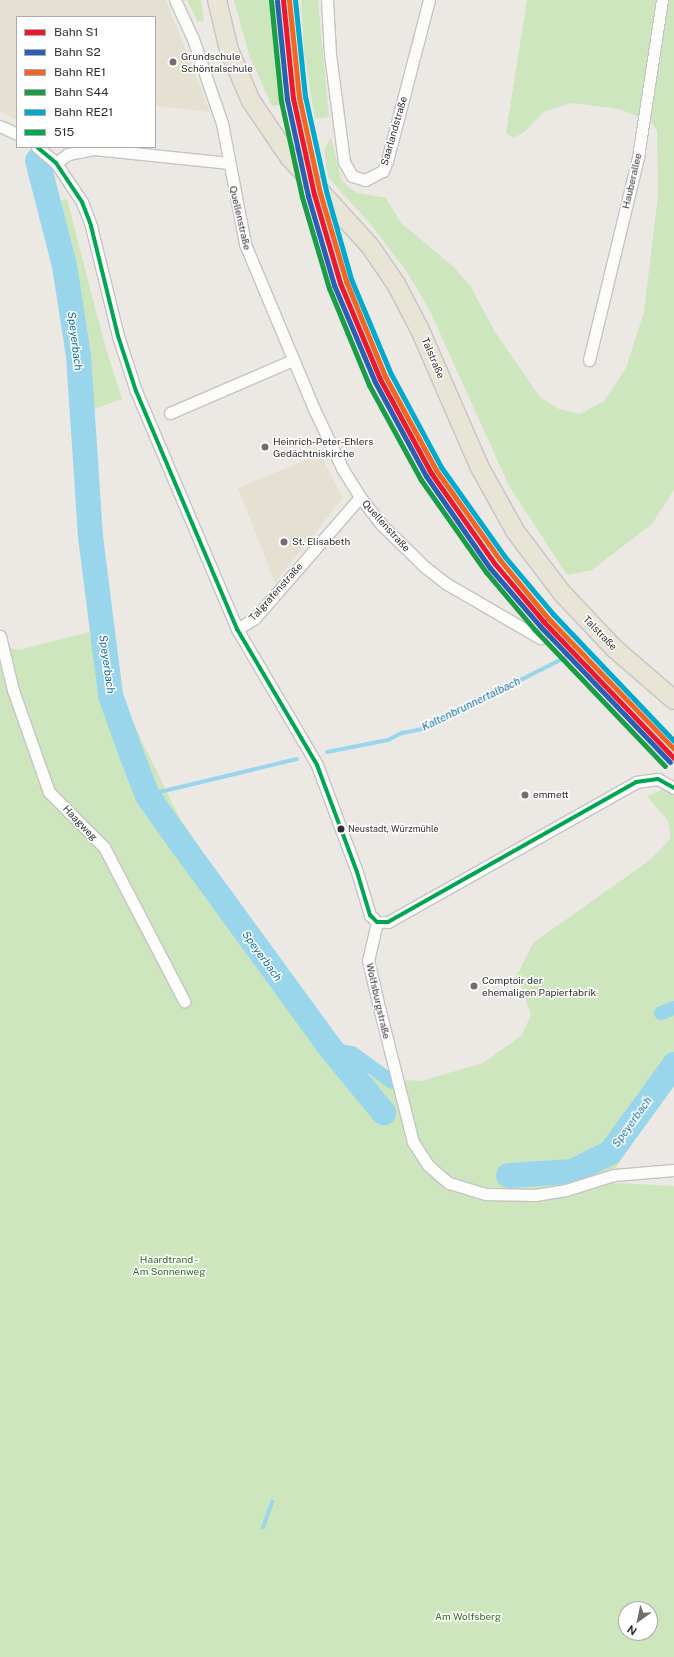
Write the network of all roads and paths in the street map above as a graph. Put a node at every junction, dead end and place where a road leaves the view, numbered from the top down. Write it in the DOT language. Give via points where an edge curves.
graph roads {
  1 [pos="175,0"];
  2 [pos="217,0"];
  3 [pos="327,0"];
  4 [pos="430,0"];
  5 [pos="662,0"];
  6 [pos="0,126"];
  7 [pos="16,134"];
  8 [pos="38,148"];
  9 [pos="56,163"];
  10 [pos="229,164"];
  11 [pos="293,360"];
  12 [pos="590,360"];
  13 [pos="170,413"];
  14 [pos="360,497"];
  15 [pos="237,629"];
  16 [pos="0,636"];
  17 [pos="540,638"];
  18 [pos="674,700"];
  19 [pos="674,788"];
  20 [pos="377,922"];
  21 [pos="184,1001"];
  22 [pos="674,1170"];
  1 -- 10 [label="street, Quellenstraße" via="193,39 217,108"];
  2 -- 18 [label="main road, Talstraße" via="229,50 251,102 289,157 370,246 396,284 420,330 479,466 515,531 562,593 615,648"];
  3 -- 4 [label="street, Saarlandstraße" via="330,54 344,162 352,176 365,180 383,171 387,160"];
  5 -- 12 [label="street, Hauberallee" via="638,157"];
  6 -- 7 [label="street"];
  8 -- 9 [label="street"];
  9 -- 10 [label="street" via="68,154 94,149"];
  9 -- 15 [label="street" via="82,202 91,226 126,366"];
  10 -- 11 [label="street, Quellenstraße" via="245,244"];
  11 -- 13 [label="street"];
  11 -- 14 [label="street, Quellenstraße" via="327,439"];
  14 -- 15 [label="street, Talgrafenstraße" via="255,618"];
  14 -- 17 [label="street, Quellenstraße" via="402,546 425,567 447,584"];
  15 -- 20 [label="street" via="316,764 358,872 370,915"];
  16 -- 21 [label="street, Haagweg" via="12,690 49,792 104,847"];
  19 -- 20 [label="street" via="658,779 636,782 388,922"];
  20 -- 22 [label="street, Wolfsburgstraße" via="368,960 413,1142 428,1165 444,1179 485,1194 535,1195 566,1190 614,1174"];
}
